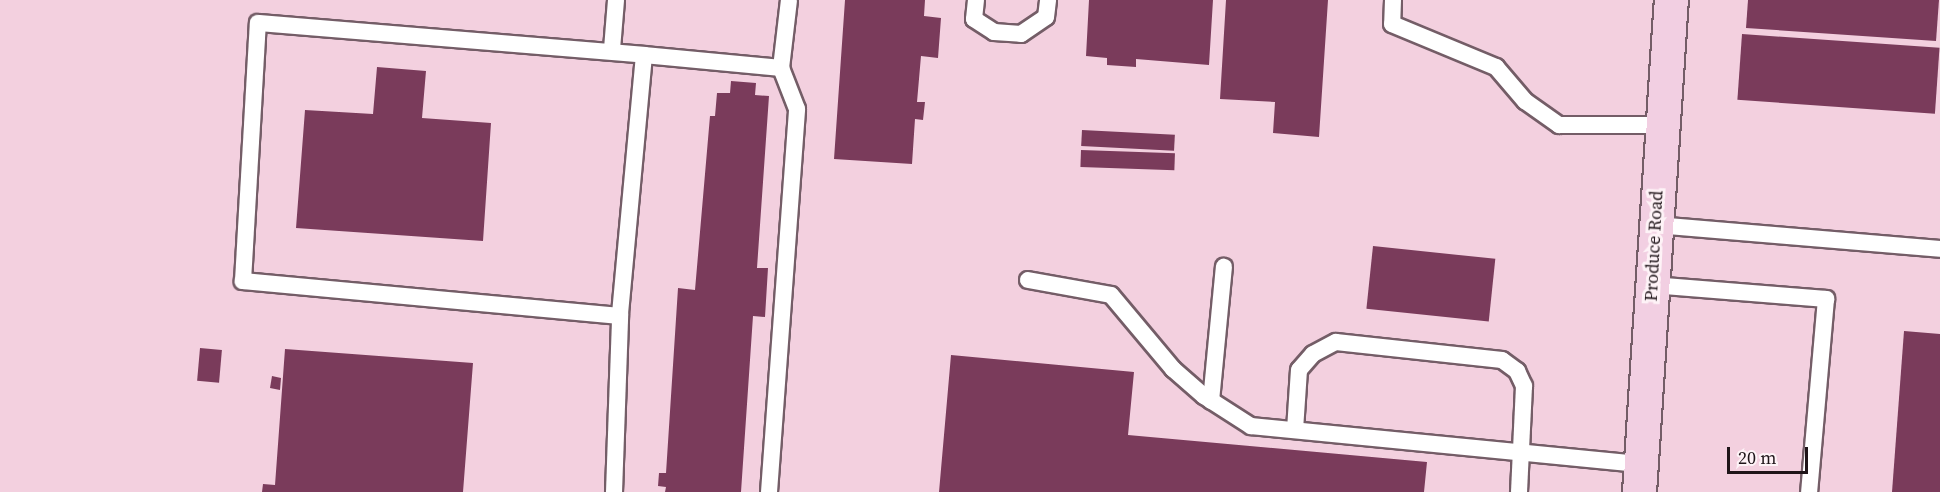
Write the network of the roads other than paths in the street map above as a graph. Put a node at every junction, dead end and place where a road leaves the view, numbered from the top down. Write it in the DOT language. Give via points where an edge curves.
graph roads {
  1 [pos="616,0"];
  2 [pos="789,0"];
  3 [pos="976,0"];
  4 [pos="1048,0"];
  5 [pos="1392,0"];
  6 [pos="1671,0"];
  7 [pos="612,49"];
  8 [pos="644,55"];
  9 [pos="781,68"];
  10 [pos="1661,125"];
  11 [pos="1656,225"];
  12 [pos="1940,249"];
  13 [pos="1224,267"];
  14 [pos="1028,280"];
  15 [pos="1652,285"];
  16 [pos="620,316"];
  17 [pos="1211,401"];
  18 [pos="1295,430"];
  19 [pos="1523,452"];
  20 [pos="1640,478"];
  21 [pos="614,492"];
  22 [pos="769,492"];
  23 [pos="1519,492"];
  24 [pos="1809,492"];
  1 -- 7 [label="lane"];
  2 -- 9 [label="lane"];
  3 -- 4 [label="lane" via="974,19 994,32 1021,34 1046,18"];
  5 -- 10 [label="lane" via="1392,24 1496,67 1525,101 1559,125"];
  6 -- 10 [label="street, Produce Road"];
  7 -- 8 [label="lane"];
  7 -- 16 [label="lane" via="258,22 243,281"];
  8 -- 9 [label="lane"];
  8 -- 16 [label="lane"];
  9 -- 22 [label="lane" via="797,109"];
  10 -- 11 [label="street, Produce Road"];
  11 -- 12 [label="lane"];
  11 -- 15 [label="street, Produce Road"];
  13 -- 17 [label="lane"];
  14 -- 17 [label="lane" via="1110,295 1173,369"];
  15 -- 20 [label="street, Produce Road"];
  15 -- 24 [label="lane" via="1826,299"];
  16 -- 21 [label="lane"];
  17 -- 18 [label="lane" via="1251,426"];
  18 -- 19 [label="lane"];
  18 -- 19 [label="lane" via="1299,370 1313,354 1336,342 1502,360 1517,371 1524,386"];
  19 -- 20 [label="lane"];
  19 -- 23 [label="lane"];
}
